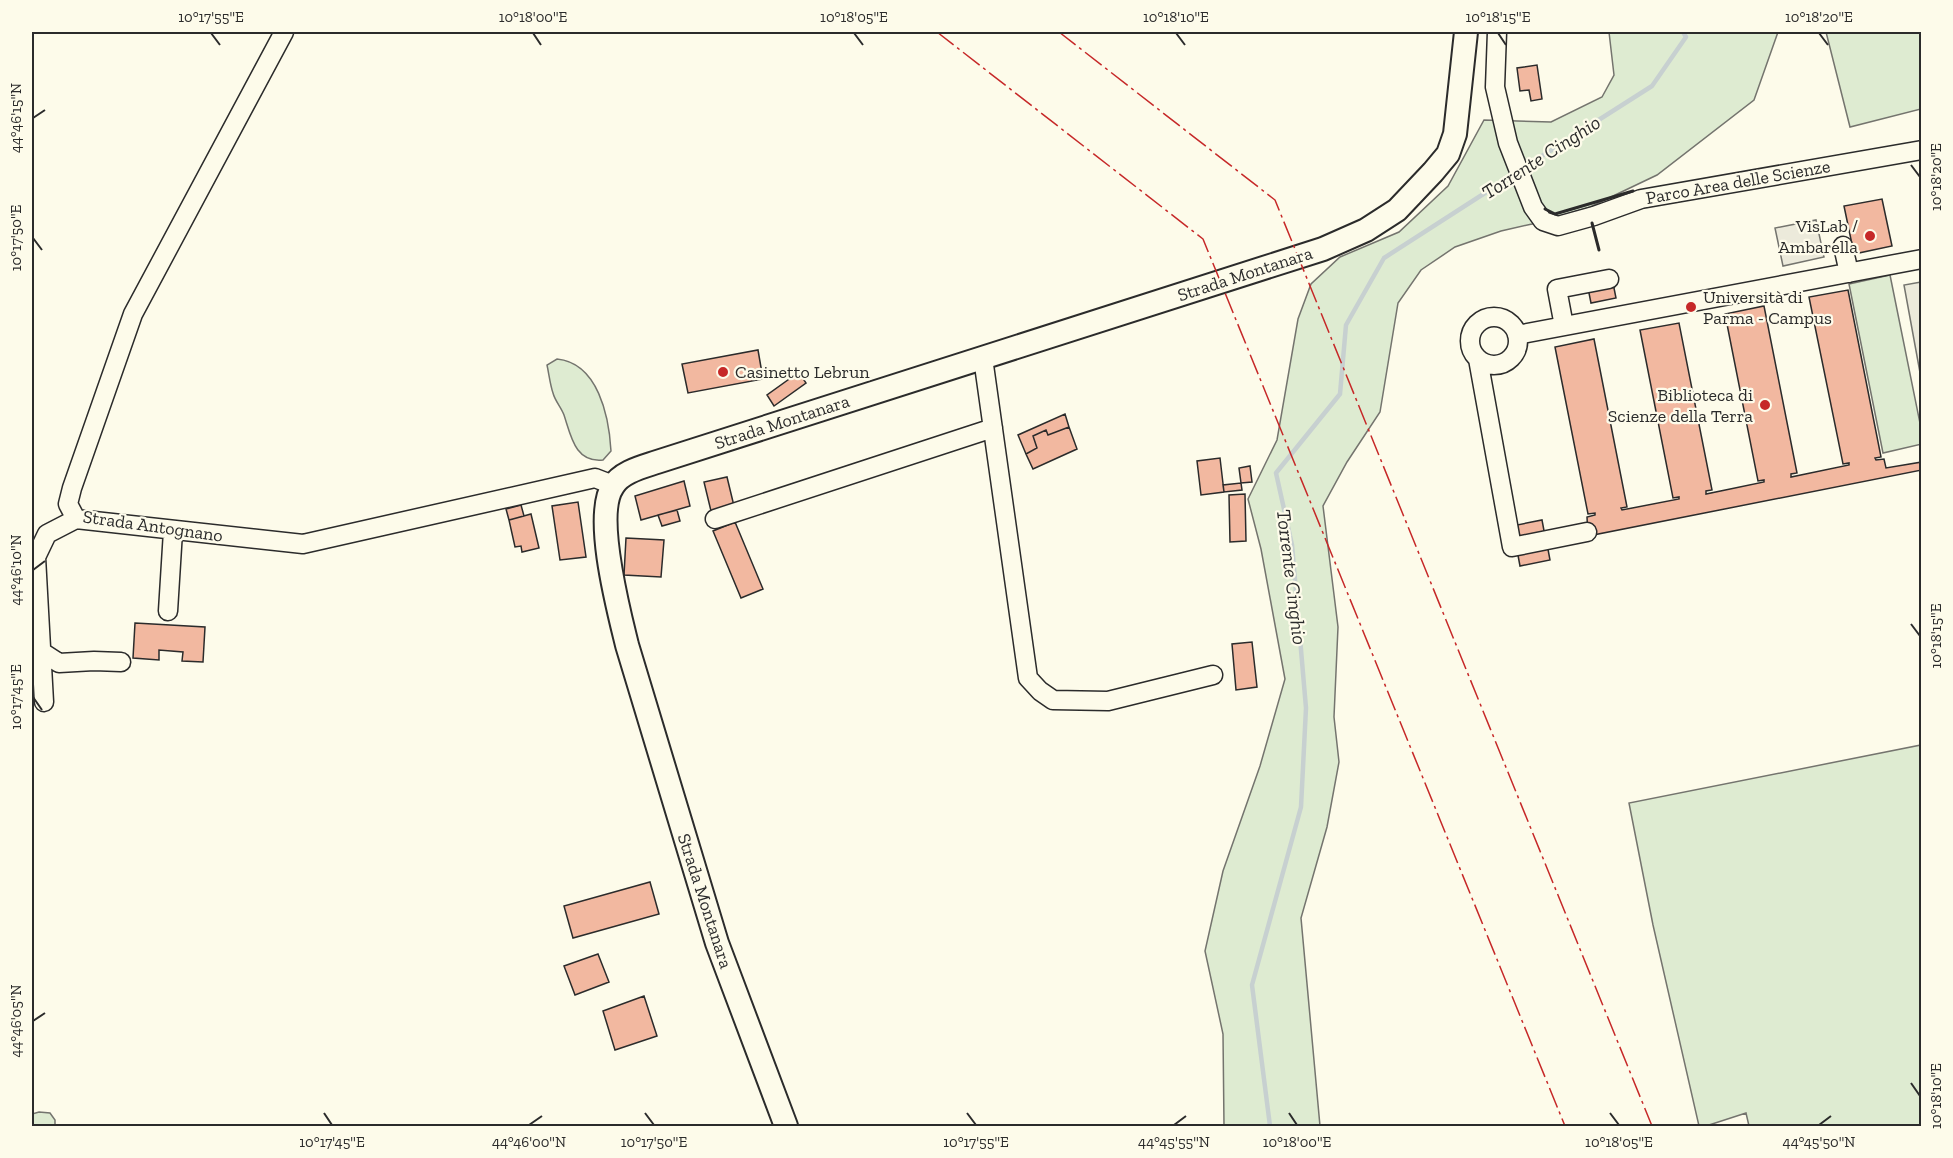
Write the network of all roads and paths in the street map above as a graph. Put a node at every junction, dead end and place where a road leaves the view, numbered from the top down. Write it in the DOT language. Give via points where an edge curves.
graph roads {
  1 [pos="284,32"];
  2 [pos="1466,32"];
  3 [pos="1497,32"];
  4 [pos="1922,150"];
  5 [pos="1843,246"];
  6 [pos="1922,259"];
  7 [pos="1849,273"];
  8 [pos="1609,279"];
  9 [pos="1564,326"];
  10 [pos="1517,335"];
  11 [pos="983,358"];
  12 [pos="1478,359"];
  13 [pos="993,428"];
  14 [pos="613,485"];
  15 [pos="76,519"];
  16 [pos="715,519"];
  17 [pos="173,531"];
  18 [pos="1587,532"];
  19 [pos="168,611"];
  20 [pos="42,652"];
  21 [pos="121,662"];
  22 [pos="1213,675"];
  23 [pos="44,702"];
  24 [pos="786,1126"];
  1 -- 15 [label="street, Strada Antognano" via="133,314 72,488 68,504"];
  2 -- 11 [label="main road, Strada Montanara" via="1455,134 1448,154 1397,210 1366,230 1323,249"];
  3 -- 4 [label="street, Parco Area delle Scienze" via="1495,87 1508,144 1533,207 1544,221 1558,226 1641,199"];
  5 -- 7 [label="street"];
  6 -- 7 [label="street"];
  7 -- 9 [label="street"];
  8 -- 9 [label="street" via="1557,289"];
  9 -- 10 [label="street"];
  10 -- 12 [label="street" via="1516,350 1506,362 1490,365"];
  10 -- 12 [label="street" via="1502,318 1480,322 1470,335"];
  11 -- 13 [label="street"];
  11 -- 14 [label="main road, Strada Montanara" via="657,462 630,472"];
  12 -- 18 [label="street" via="1512,547"];
  13 -- 16 [label="street"];
  13 -- 22 [label="street" via="1022,642 1029,678 1040,691 1053,700 1108,701"];
  14 -- 17 [label="street, Strada Antognano" via="595,478 303,544"];
  14 -- 24 [label="main road, Strada Montanara" via="606,513 606,544 627,645 717,944"];
  15 -- 17 [label="street, Strada Antognano"];
  15 -- 20 [label="street" via="47,534 36,557"];
  17 -- 19 [label="street"];
  20 -- 21 [label="street" via="59,663"];
  20 -- 23 [label="street"];
}
